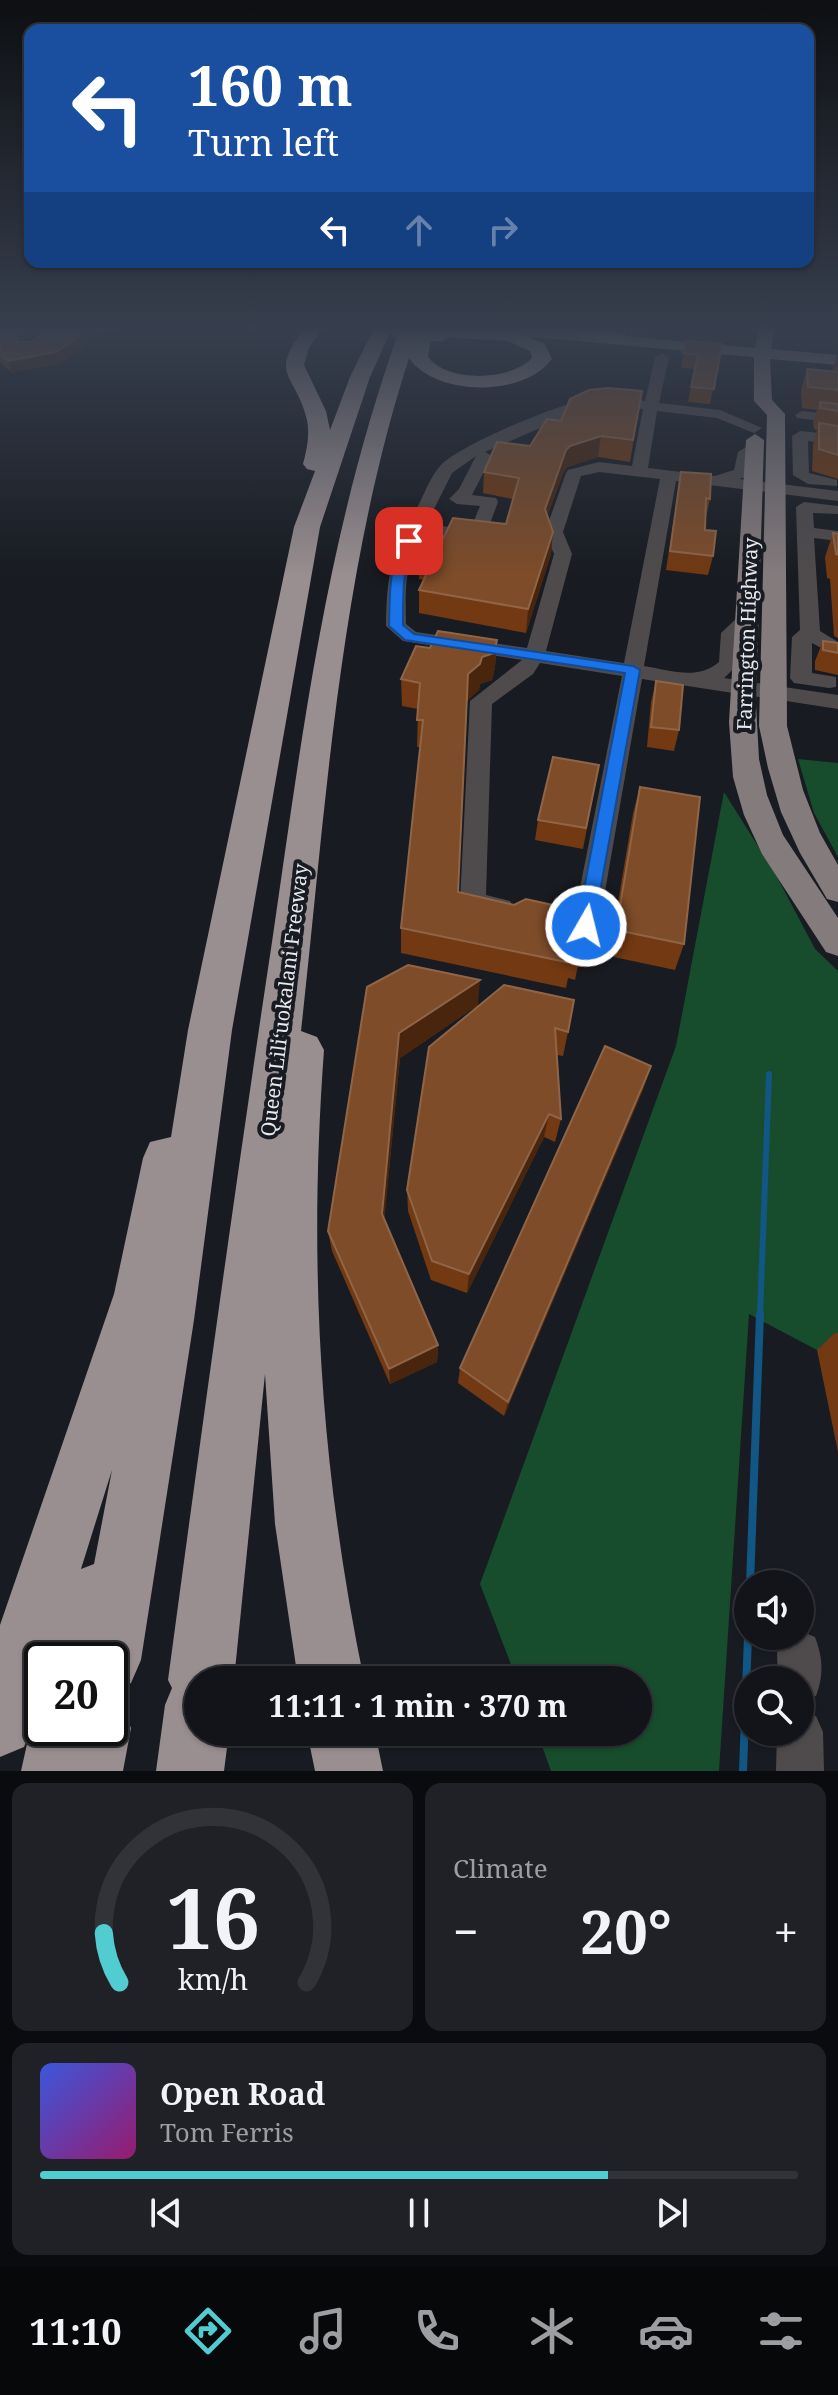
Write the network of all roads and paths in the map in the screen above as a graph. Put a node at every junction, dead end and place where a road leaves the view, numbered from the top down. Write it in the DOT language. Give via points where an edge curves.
graph roads {
  1 [pos="314,411"];
  2 [pos="348,411"];
  3 [pos="385,411"];
  4 [pos="567,411"];
  5 [pos="650,411"];
  6 [pos="691,411"];
  7 [pos="730,411"];
  8 [pos="753,411"];
  9 [pos="774,411"];
  10 [pos="720,414"];
  11 [pos="802,415"];
  12 [pos="838,419"];
  13 [pos="821,428"];
  14 [pos="800,436"];
  15 [pos="754,438"];
  16 [pos="838,440"];
  17 [pos="477,454"];
  18 [pos="639,471"];
  19 [pos="669,475"];
  20 [pos="719,480"];
  21 [pos="764,487"];
  22 [pos="431,496"];
  23 [pos="457,499"];
  24 [pos="835,499"];
  25 [pos="417,526"];
  26 [pos="307,527"];
  27 [pos="440,530"];
  28 [pos="805,540"];
  29 [pos="837,541"];
  30 [pos="747,619"];
  31 [pos="810,633"];
  32 [pos="838,651"];
  33 [pos="332,652"];
  34 [pos="535,655"];
  35 [pos="633,670"];
  36 [pos="703,680"];
  37 [pos="744,686"];
  38 [pos="775,690"];
  39 [pos="834,692"];
  40 [pos="264,751"];
  41 [pos="838,890"];
  42 [pos="838,943"];
  43 [pos="167,1320"];
  44 [pos="85,1642"];
  45 [pos="111,1642"];
  46 [pos="203,1666"];
  47 [pos="329,1666"];
  48 [pos="0,1723"];
  49 [pos="60,1746"];
  50 [pos="94,1746"];
  51 [pos="193,1746"];
  52 [pos="344,1746"];
  53 [pos="800,1746"];
  54 [pos="55,1771"];
  55 [pos="89,1771"];
  56 [pos="190,1771"];
  57 [pos="349,1771"];
  58 [pos="800,1771"];
  1 -- 26 [label="highway" via="322,434 306,494"];
  2 -- 26 [label="highway"];
  3 -- 33 [label="highway, Queen Liliʻuokalani Freeway" via="374,432 355,512"];
  4 -- 17 [label="street" via="504,436 496,454"];
  5 -- 18 [label="street"];
  6 -- 10 [label="street"];
  7 -- 10 [label="street"];
  8 -- 15 [label="main road, Farrington Highway"];
  9 -- 21 [label="main road, Farrington Highway"];
  10 -- 15 [label="street"];
  11 -- 12 [label="street"];
  13 -- 14 [label="street" via="802,427"];
  14 -- 16 [label="street"];
  14 -- 24 [label="street" via="806,455 801,475"];
  15 -- 20 [label="street" via="742,473"];
  15 -- 21 [label="main road, Farrington Highway"];
  17 -- 22 [label="street" via="445,470"];
  17 -- 23 [label="street" via="466,492"];
  18 -- 19 [label="street"];
  18 -- 34 [label="street" via="599,467 574,473 554,532 563,554"];
  19 -- 20 [label="street"];
  19 -- 35 [label="street"];
  20 -- 21 [label="street"];
  21 -- 24 [label="street"];
  21 -- 30 [label="main road, Farrington Highway"];
  21 -- 38 [label="main road, Farrington Highway"];
  22 -- 23 [label="street"];
  22 -- 25 [label="street"];
  23 -- 27 [label="street"];
  23 -- 27 [label="street" via="490,502 476,537"];
  24 -- 28 [label="street" via="804,507"];
  24 -- 29 [label="street"];
  25 -- 27 [label="street"];
  25 -- 34 [label="street" via="401,556 396,626 410,637"];
  26 -- 40 [label="highway"];
  28 -- 29 [label="street"];
  28 -- 31 [label="street"];
  30 -- 36 [label="street" via="731,633 729,664"];
  30 -- 37 [label="main road, Farrington Highway"];
  31 -- 32 [label="street"];
  31 -- 39 [label="street" via="802,637 801,678"];
  33 -- 46 [label="highway, Queen Liliʻuokalani Freeway" via="315,747"];
  33 -- 47 [label="highway" via="333,753 299,1083 288,1284 305,1506"];
  34 -- 35 [label="street"];
  34 -- 35 [label="street" via="526,670 481,701 473,902 586,926"];
  35 -- 36 [label="street"];
  36 -- 37 [label="street"];
  37 -- 38 [label="street"];
  37 -- 42 [label="main road, Farrington Highway" via="742,727 752,795 782,862"];
  38 -- 39 [label="street"];
  38 -- 41 [label="main road, Farrington Highway" via="773,726 781,767 802,822"];
  40 -- 43 [label="highway" via="210,1030"];
  40 -- 48 [label="highway" via="211,932 140,1294"];
  43 -- 44 [label="highway"];
  43 -- 45 [label="highway"];
  49 -- 54 [label="highway"];
  50 -- 55 [label="highway"];
  51 -- 56 [label="highway"];
  52 -- 57 [label="highway"];
  53 -- 58 [label="street"];
}
